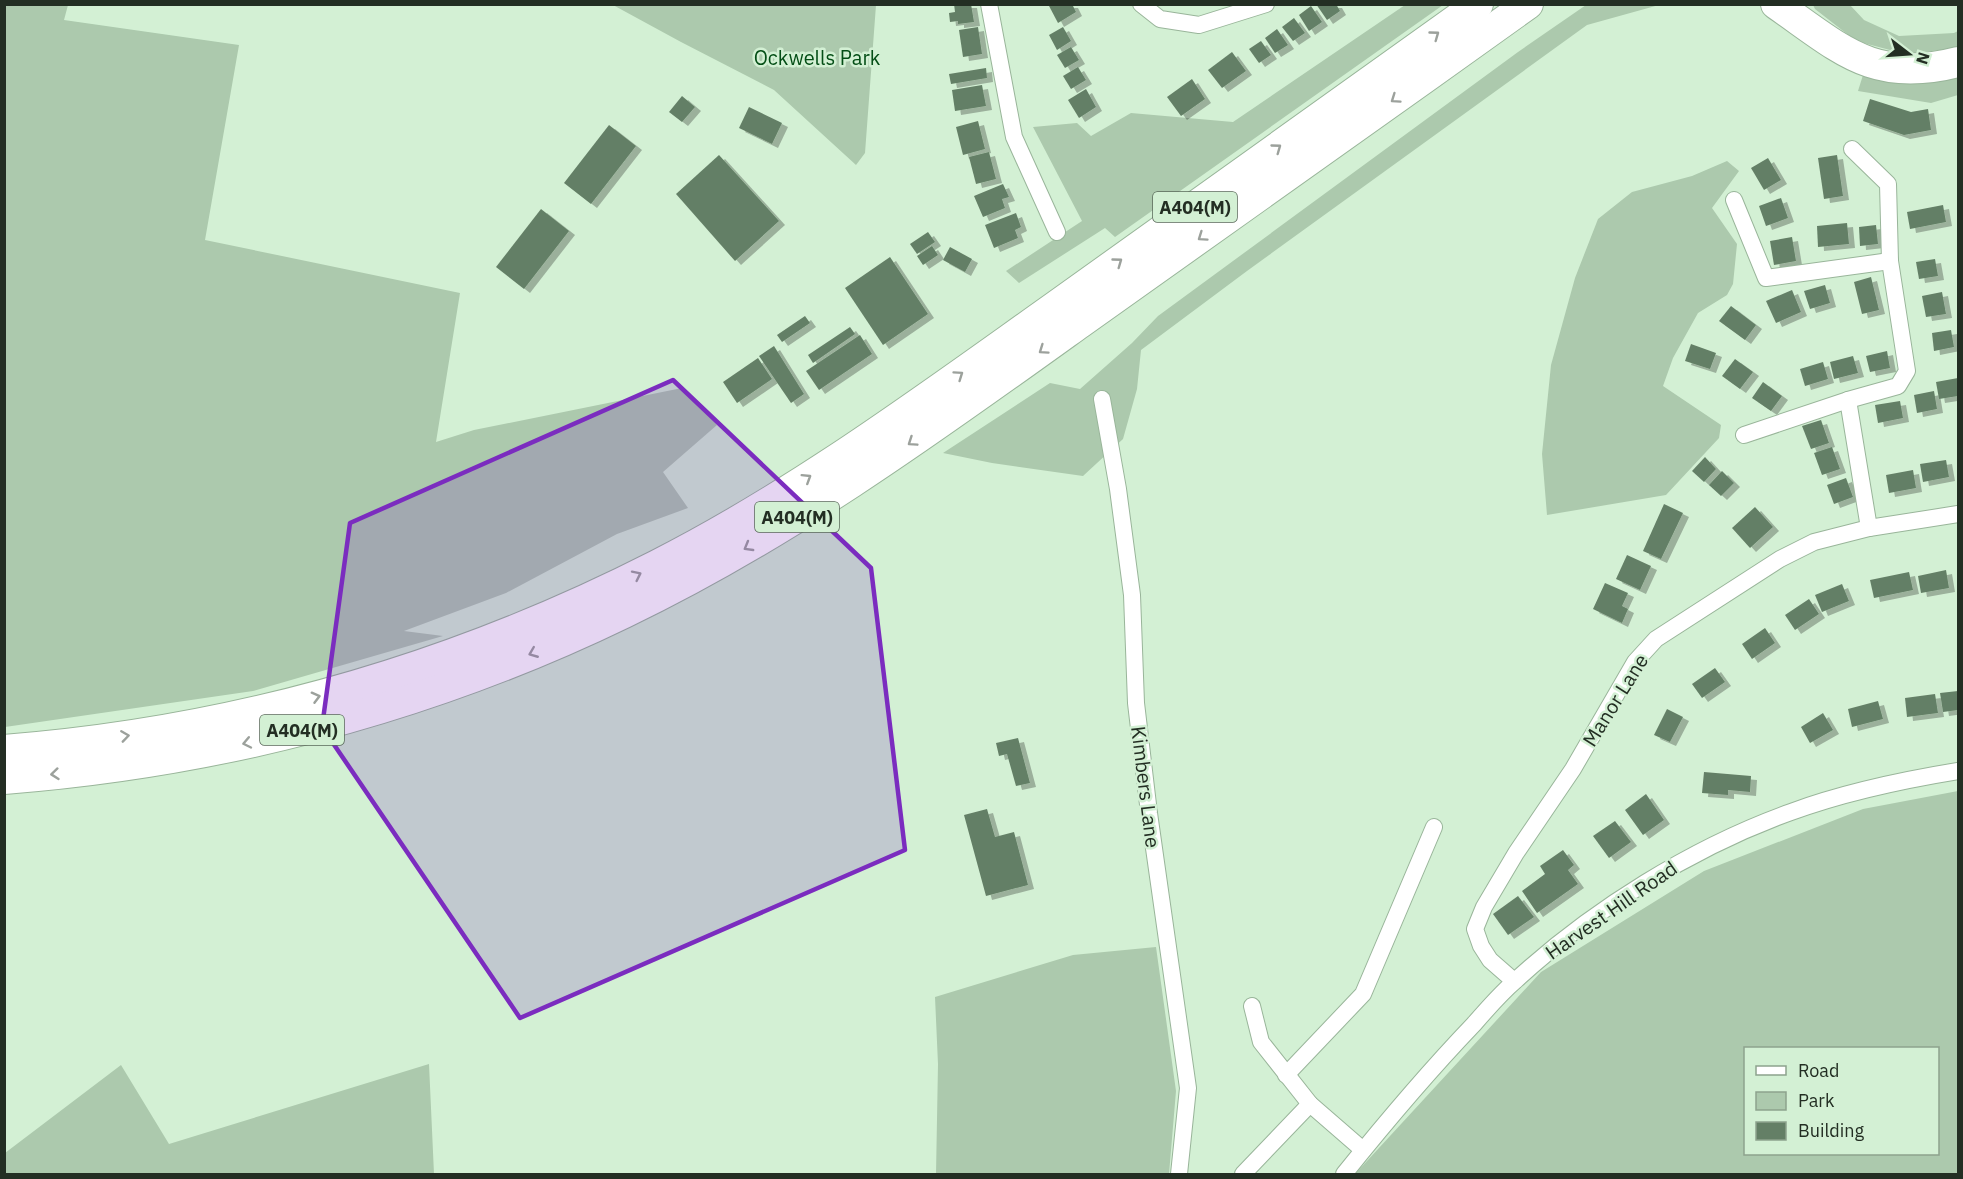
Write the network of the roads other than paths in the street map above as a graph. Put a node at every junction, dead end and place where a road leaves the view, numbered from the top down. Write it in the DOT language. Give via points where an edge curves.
graph roads {
  1 [pos="989,4"];
  2 [pos="1140,4"];
  3 [pos="1266,4"];
  4 [pos="1478,4"];
  5 [pos="1536,4"];
  6 [pos="1776,4"];
  7 [pos="1797,4"];
  8 [pos="1517,12"];
  9 [pos="1816,32"];
  10 [pos="1959,62"];
  11 [pos="1852,149"];
  12 [pos="1734,201"];
  13 [pos="1057,232"];
  14 [pos="1890,261"];
  15 [pos="1102,399"];
  16 [pos="1848,400"];
  17 [pos="1744,435"];
  18 [pos="1959,514"];
  19 [pos="1869,528"];
  20 [pos="4,750"];
  21 [pos="1959,771"];
  22 [pos="4,779"];
  23 [pos="1434,827"];
  24 [pos="1514,981"];
  25 [pos="1252,1006"];
  26 [pos="1286,1075"];
  27 [pos="1310,1104"];
  28 [pos="1363,1150"];
  29 [pos="1179,1174"];
  30 [pos="1243,1174"];
  31 [pos="1344,1174"];
  1 -- 13 [label="street" via="1014,137"];
  2 -- 3 [label="street" via="1160,19 1199,25"];
  20 -- 4 [label="highway, A404(M), one-way" via="182,727 347,689 508,633 661,563 780,495 911,408"];
  5 -- 8 [label="highway, A404(M)"];
  6 -- 9 [label="highway"];
  7 -- 9 [label="highway"];
  8 -- 22 [label="highway, A404(M), one-way" via="896,453 778,529 626,612 466,680 312,728 175,758"];
  9 -- 10 [label="highway" via="1851,56 1883,67 1920,69"];
  11 -- 14 [label="street" via="1888,184"];
  12 -- 14 [label="street" via="1766,278"];
  14 -- 16 [label="street" via="1907,371 1898,386"];
  15 -- 29 [label="street, Kimbers Lane" via="1132,595 1137,714 1188,1088"];
  16 -- 17 [label="street"];
  16 -- 19 [label="street"];
  18 -- 19 [label="street, Manor Lane"];
  19 -- 24 [label="street, Manor Lane" via="1814,542 1780,559 1656,639 1635,662 1573,769 1484,907 1476,929 1481,946 1490,960"];
  21 -- 24 [label="street, Harvest Hill Road" via="1860,791 1738,834 1674,866 1598,915"];
  23 -- 26 [label="street" via="1363,994"];
  24 -- 28 [label="street, Harvest Hill Road"];
  25 -- 26 [label="street" via="1261,1042"];
  26 -- 27 [label="street"];
  27 -- 28 [label="street"];
  27 -- 30 [label="street"];
  28 -- 31 [label="street, Harvest Hill Road"];
}
